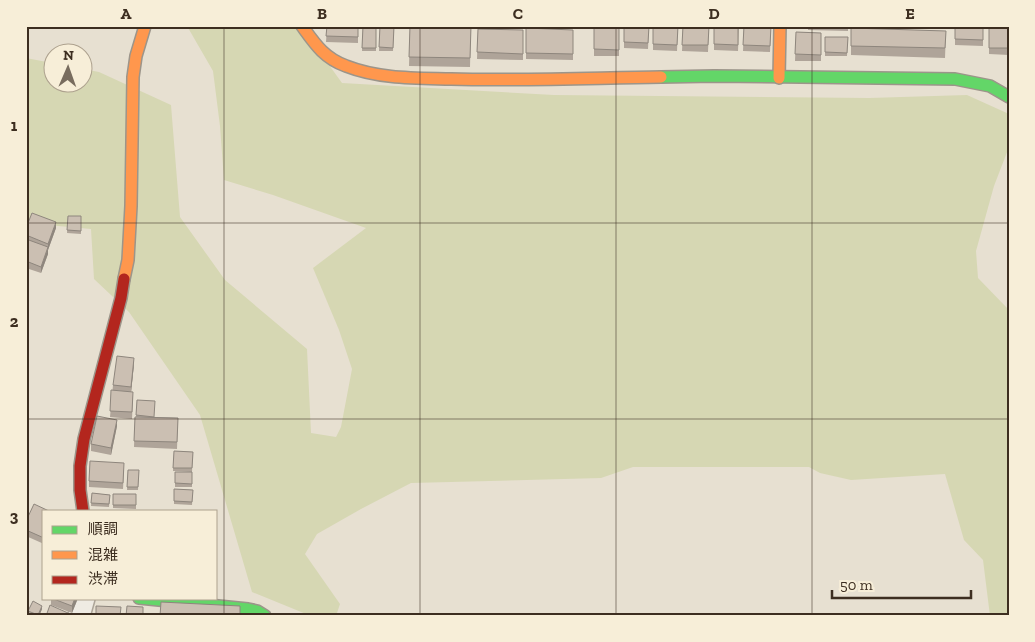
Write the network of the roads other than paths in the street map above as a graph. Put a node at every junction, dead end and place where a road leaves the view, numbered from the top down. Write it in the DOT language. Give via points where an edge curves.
graph roads {
  1 [pos="145,26"];
  2 [pos="302,26"];
  3 [pos="780,26"];
  4 [pos="779,78"];
  5 [pos="1009,97"];
  6 [pos="83,510"];
  7 [pos="83,600"];
  8 [pos="159,600"];
  9 [pos="79,616"];
  10 [pos="265,616"];
  1 -- 6 [label="street" via="133,77 128,260 122,298 83,448 80,466"];
  2 -- 4 [label="street" via="322,53 345,66 411,78"];
  3 -- 4 [label="street"];
  4 -- 5 [label="street" via="955,79 990,86"];
  7 -- 9 [label="street"];
  8 -- 10 [label="street" via="248,609"];
}
